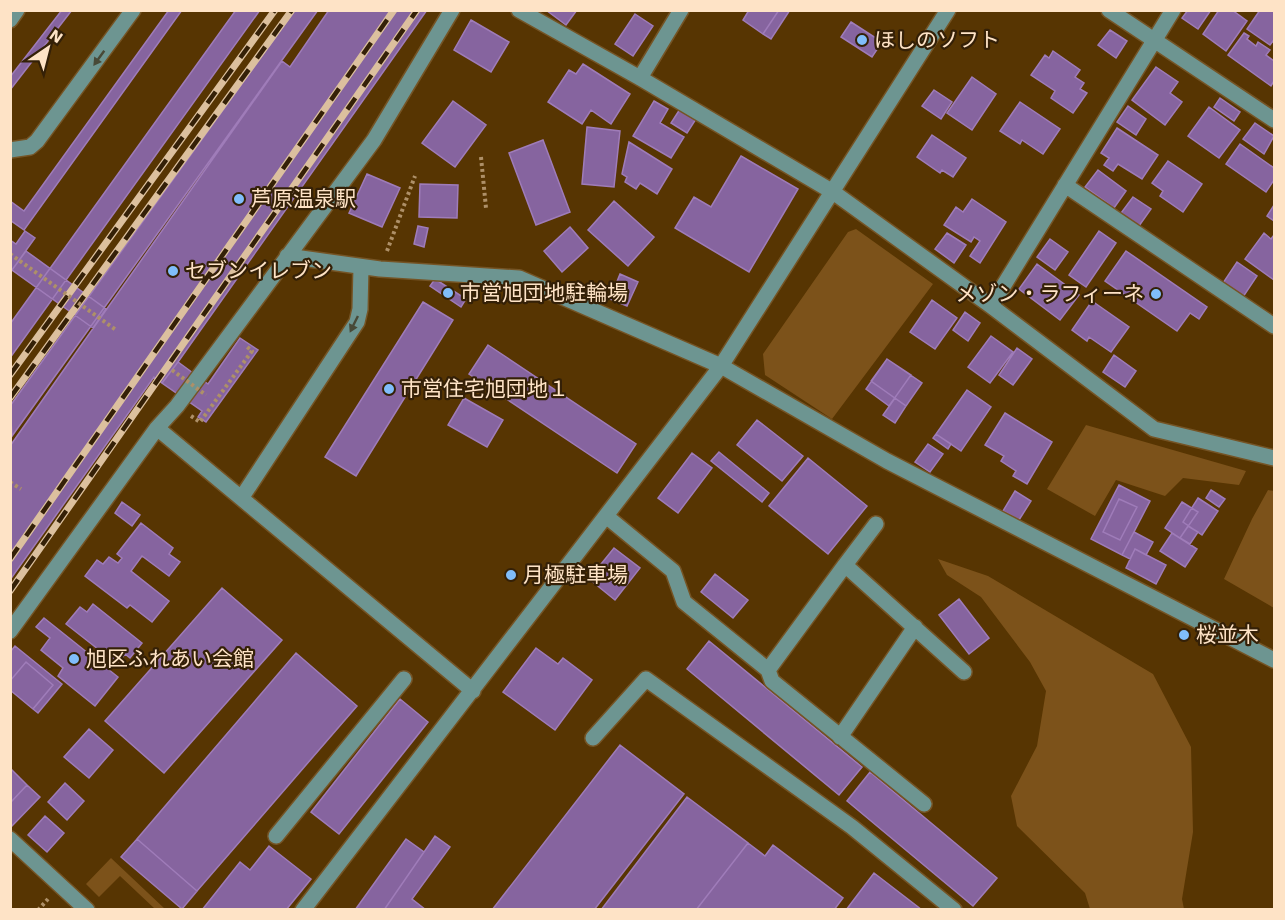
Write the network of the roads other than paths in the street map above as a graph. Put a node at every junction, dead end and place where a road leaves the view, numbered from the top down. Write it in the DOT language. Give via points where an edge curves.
graph roads {
  1 [pos="17,10"];
  2 [pos="133,10"];
  3 [pos="452,10"];
  4 [pos="519,10"];
  5 [pos="681,10"];
  6 [pos="948,10"];
  7 [pos="1109,10"];
  8 [pos="1173,10"];
  9 [pos="10,20"];
  10 [pos="1153,41"];
  11 [pos="640,78"];
  12 [pos="1275,120"];
  13 [pos="10,150"];
  14 [pos="1065,185"];
  15 [pos="833,192"];
  16 [pos="287,256"];
  17 [pos="360,267"];
  18 [pos="991,306"];
  19 [pos="1275,326"];
  20 [pos="721,366"];
  21 [pos="157,428"];
  22 [pos="1275,458"];
  23 [pos="242,497"];
  24 [pos="606,516"];
  25 [pos="876,524"];
  26 [pos="845,565"];
  27 [pos="915,627"];
  28 [pos="10,631"];
  29 [pos="1275,660"];
  30 [pos="768,670"];
  31 [pos="964,672"];
  32 [pos="404,679"];
  33 [pos="473,691"];
  34 [pos="840,737"];
  35 [pos="593,738"];
  36 [pos="924,804"];
  37 [pos="276,836"];
  38 [pos="10,839"];
  39 [pos="87,909"];
  40 [pos="303,909"];
  41 [pos="954,909"];
  1 -- 9 [label="street"];
  2 -- 13 [label="street, one-way" via="37,141 23,150"];
  3 -- 16 [label="street" via="374,140"];
  4 -- 11 [label="street"];
  5 -- 11 [label="street"];
  6 -- 15 [label="street"];
  7 -- 10 [label="street"];
  8 -- 10 [label="street"];
  10 -- 12 [label="street"];
  10 -- 14 [label="street"];
  11 -- 15 [label="street"];
  14 -- 18 [label="street"];
  14 -- 19 [label="street"];
  15 -- 18 [label="street"];
  15 -- 20 [label="street"];
  16 -- 17 [label="street"];
  16 -- 21 [label="street"];
  17 -- 20 [label="street" via="519,278"];
  17 -- 23 [label="street, one-way" via="357,322"];
  18 -- 22 [label="street" via="1154,429"];
  20 -- 24 [label="street"];
  20 -- 29 [label="street" via="887,461"];
  21 -- 23 [label="street"];
  21 -- 28 [label="street"];
  23 -- 33 [label="street"];
  24 -- 30 [label="street" via="673,571 684,602"];
  24 -- 33 [label="street"];
  25 -- 26 [label="street"];
  26 -- 27 [label="street"];
  26 -- 30 [label="street"];
  27 -- 31 [label="street"];
  27 -- 34 [label="street"];
  30 -- 34 [label="street" via="772,681"];
  32 -- 37 [label="street"];
  33 -- 40 [label="street"];
  34 -- 36 [label="street"];
  35 -- 41 [label="street" via="646,680 852,827"];
  38 -- 39 [label="street"];
}
